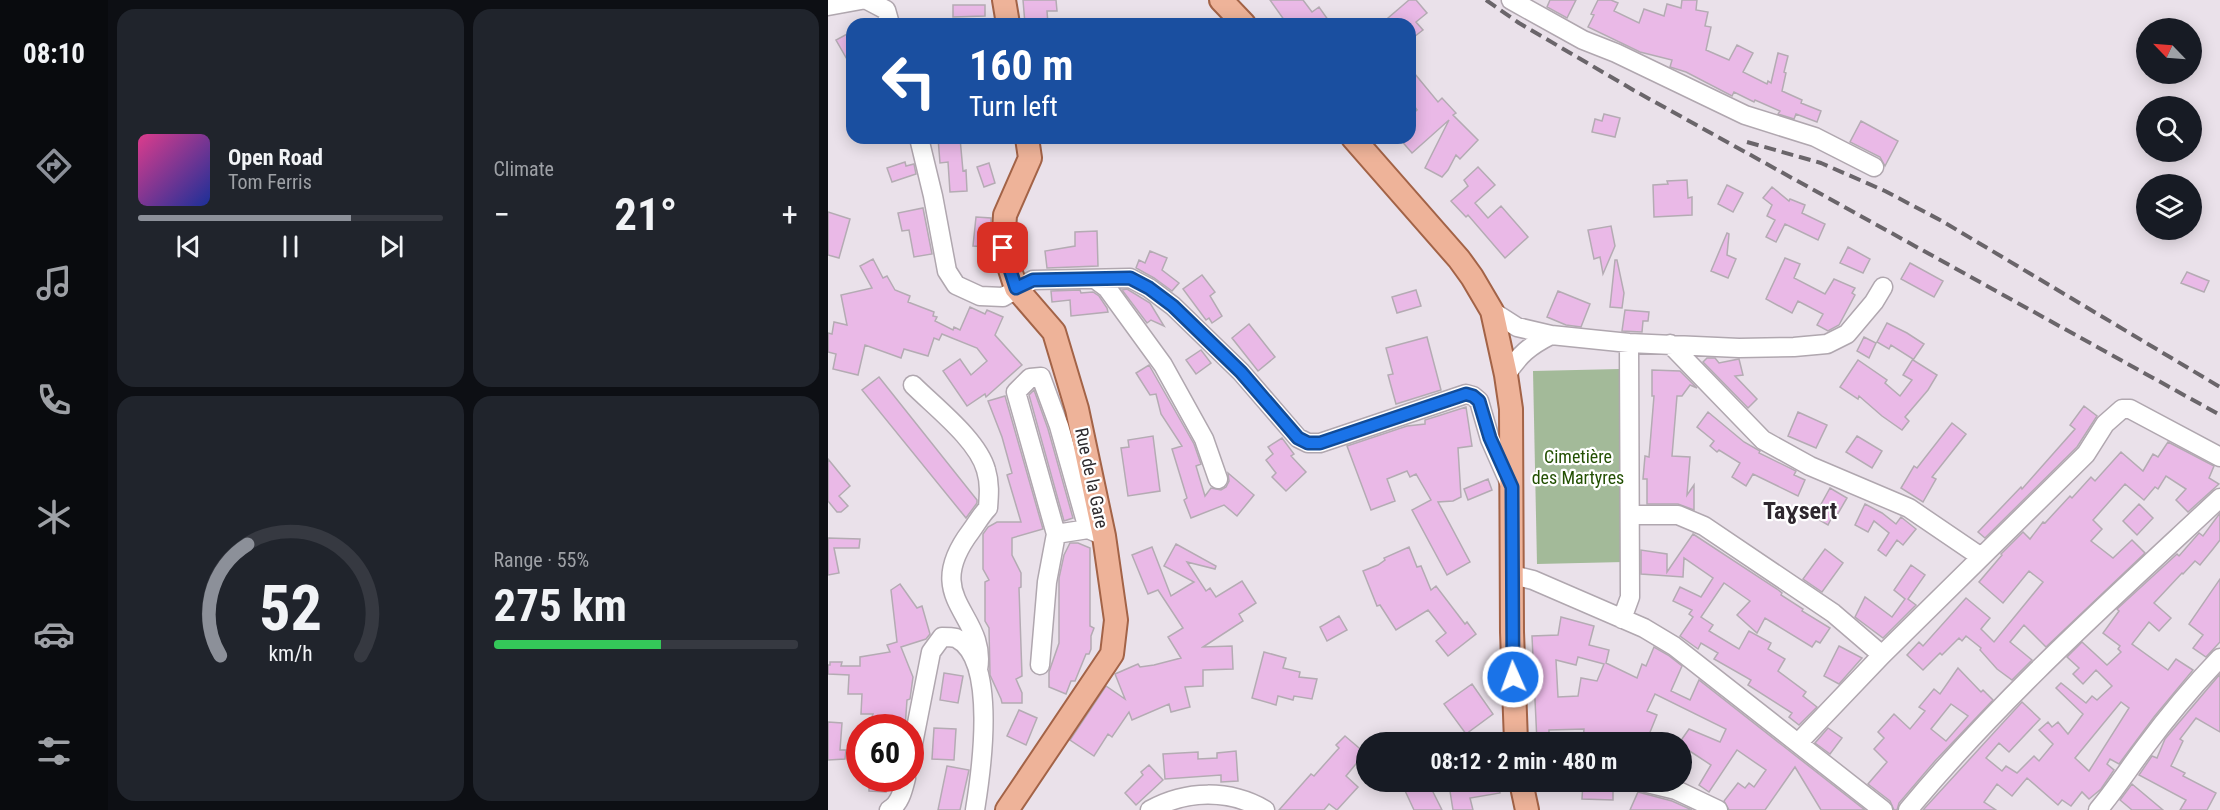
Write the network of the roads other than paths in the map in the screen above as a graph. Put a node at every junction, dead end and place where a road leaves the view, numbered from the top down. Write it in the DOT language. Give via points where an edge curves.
graph roads {
  1 [pos="861,0"];
  2 [pos="867,0"];
  3 [pos="1004,0"];
  4 [pos="1221,0"];
  5 [pos="1511,0"];
  6 [pos="828,6"];
  7 [pos="888,18"];
  8 [pos="1007,18"];
  9 [pos="1238,18"];
  10 [pos="920,144"];
  11 [pos="1028,144"];
  12 [pos="1358,144"];
  13 [pos="1874,167"];
  14 [pos="1095,279"];
  15 [pos="1883,286"];
  16 [pos="1016,288"];
  17 [pos="1492,311"];
  18 [pos="1551,335"];
  19 [pos="1629,343"];
  20 [pos="1670,344"];
  21 [pos="1506,375"];
  22 [pos="913,385"];
  23 [pos="2220,457"];
  24 [pos="1218,479"];
  25 [pos="1512,487"];
  26 [pos="2220,498"];
  27 [pos="1630,515"];
  28 [pos="1096,533"];
  29 [pos="1056,534"];
  30 [pos="1981,557"];
  31 [pos="1512,575"];
  32 [pos="1623,619"];
  33 [pos="1882,655"];
  34 [pos="2220,658"];
  35 [pos="1040,665"];
  36 [pos="978,670"];
  37 [pos="919,714"];
  38 [pos="1516,732"];
  39 [pos="1798,743"];
  40 [pos="902,792"];
  41 [pos="1523,792"];
  42 [pos="1680,792"];
  43 [pos="889,810"];
  44 [pos="975,810"];
  45 [pos="1006,810"];
  46 [pos="1150,810"];
  47 [pos="1265,810"];
  48 [pos="1527,810"];
  49 [pos="1718,810"];
  50 [pos="1883,810"];
  51 [pos="1908,810"];
  52 [pos="2098,810"];
  1 -- 6 [label="street"];
  2 -- 7 [label="street" via="886,10"];
  3 -- 8 [label="main road"];
  4 -- 9 [label="main road"];
  5 -- 13 [label="street" via="1583,40 1745,115 1815,137"];
  10 -- 16 [label="street" via="947,271 956,285 980,296 1003,297"];
  11 -- 16 [label="main road, Rue de la Gare" via="1030,158 1005,215 1003,248"];
  12 -- 17 [label="main road" via="1459,259"];
  14 -- 16 [label="street" via="1033,280"];
  14 -- 24 [label="street" via="1107,288 1163,365 1204,439"];
  14 -- 25 [label="street" via="1130,278 1173,306 1241,372 1298,438 1308,443 1320,443 1466,394 1473,396 1479,401"];
  15 -- 20 [label="street" via="1847,334 1827,344 1739,348"];
  16 -- 28 [label="main road, Rue de la Gare" via="1054,332 1077,409"];
  17 -- 18 [label="street" via="1517,327"];
  17 -- 21 [label="main road"];
  18 -- 19 [label="street"];
  18 -- 21 [label="street" via="1517,358"];
  19 -- 20 [label="street"];
  19 -- 27 [label="street"];
  20 -- 30 [label="street" via="1763,440 1810,466 1909,508"];
  21 -- 25 [label="main road" via="1511,409"];
  22 -- 36 [label="street" via="969,441 986,469 988,508 956,554 951,586 978,650"];
  23 -- 30 [label="street" via="2122,409 2105,423 2086,454"];
  25 -- 31 [label="main road"];
  26 -- 51 [label="street" via="1950,759"];
  27 -- 32 [label="street" via="1630,597"];
  27 -- 33 [label="street" via="1678,515 1704,526 1833,613"];
  28 -- 29 [label="street"];
  28 -- 29 [label="street" via="1041,377 1030,378 1016,392"];
  28 -- 45 [label="main road, Rue de la Gare" via="1116,620 1112,654"];
  29 -- 35 [label="street" via="1047,582"];
  30 -- 33 [label="street"];
  31 -- 32 [label="street" via="1533,580"];
  31 -- 38 [label="main road"];
  32 -- 39 [label="street" via="1674,646"];
  33 -- 39 [label="street"];
  34 -- 52 [label="street" via="2196,682"];
  36 -- 37 [label="street" via="968,650 955,638 942,636 931,652"];
  36 -- 44 [label="street" via="984,721"];
  39 -- 50 [label="street"];
  40 -- 43 [label="street"];
  41 -- 48 [label="main road"];
  42 -- 49 [label="street"];
  46 -- 47 [label="street" via="1192,795 1224,795"];
}
